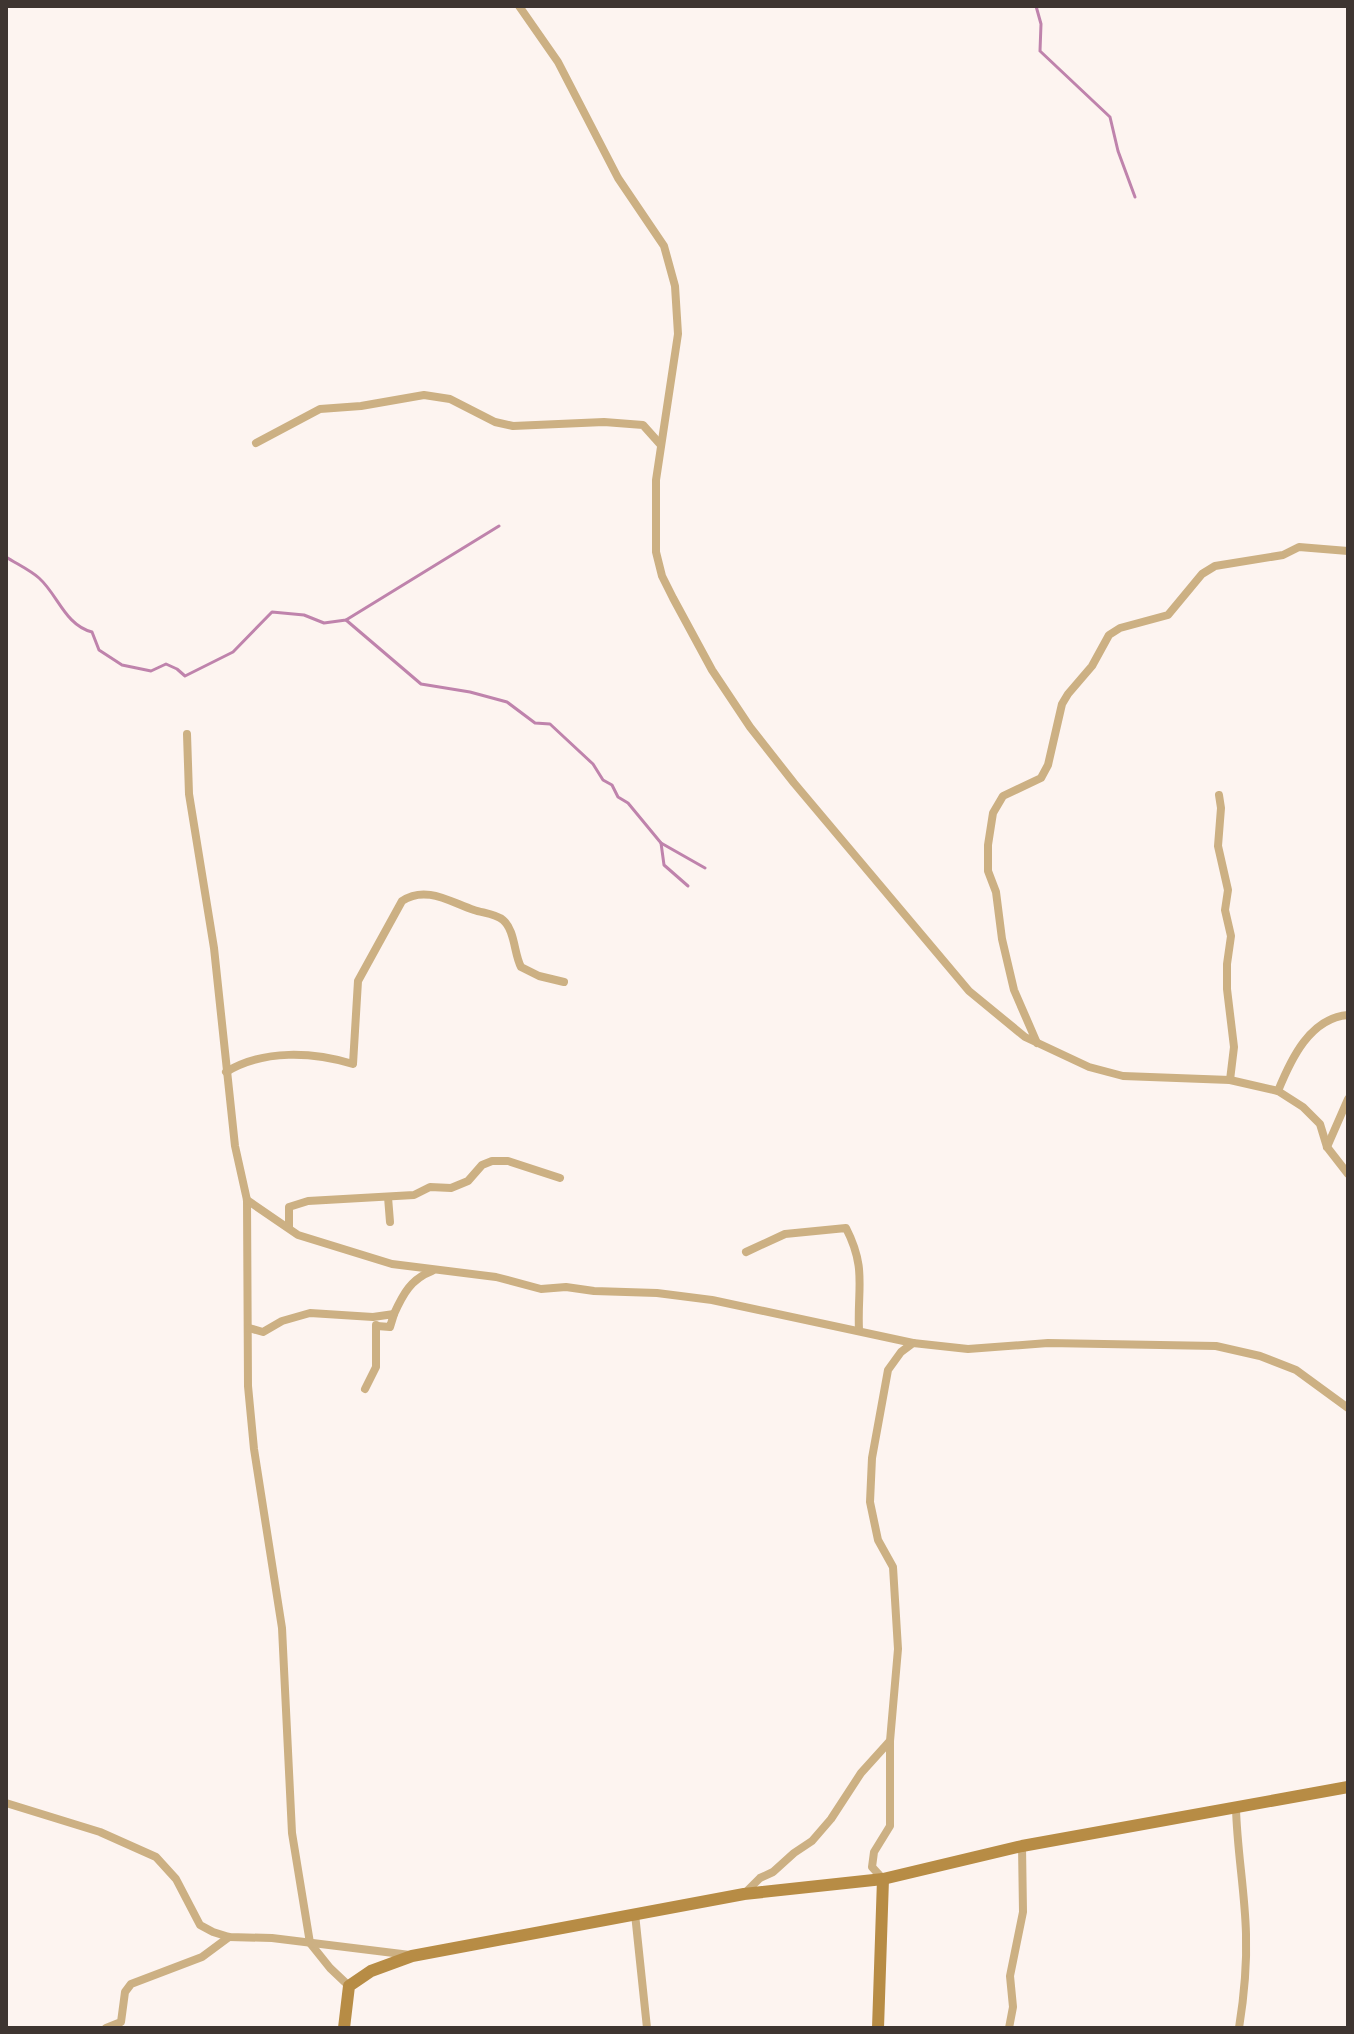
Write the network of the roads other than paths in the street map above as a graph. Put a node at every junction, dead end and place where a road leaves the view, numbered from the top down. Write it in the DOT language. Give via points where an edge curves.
graph roads {
  1 [pos="519,6"];
  2 [pos="256,443"];
  3 [pos="660,444"];
  4 [pos="1348,551"];
  5 [pos="187,734"];
  6 [pos="1219,795"];
  7 [pos="564,982"];
  8 [pos="1348,1015"];
  9 [pos="1038,1043"];
  10 [pos="226,1072"];
  11 [pos="1230,1080"];
  12 [pos="1278,1091"];
  13 [pos="1348,1099"];
  14 [pos="1327,1147"];
  15 [pos="1348,1174"];
  16 [pos="560,1178"];
  17 [pos="388,1197"];
  18 [pos="247,1200"];
  19 [pos="289,1207"];
  20 [pos="267,1215"];
  21 [pos="390,1222"];
  22 [pos="289,1227"];
  23 [pos="746,1252"];
  24 [pos="437,1269"];
  25 [pos="394,1314"];
  26 [pos="373,1317"];
  27 [pos="377,1326"];
  28 [pos="249,1328"];
  29 [pos="859,1330"];
  30 [pos="263,1332"];
  31 [pos="249,1341"];
  32 [pos="913,1343"];
  33 [pos="365,1389"];
  34 [pos="1348,1408"];
  35 [pos="890,1741"];
  36 [pos="1348,1787"];
  37 [pos="6,1803"];
  38 [pos="1236,1808"];
  39 [pos="1022,1846"];
  40 [pos="883,1879"];
  41 [pos="744,1894"];
  42 [pos="635,1914"];
  43 [pos="229,1937"];
  44 [pos="310,1943"];
  45 [pos="412,1956"];
  46 [pos="349,1986"];
  47 [pos="106,2028"];
  48 [pos="344,2028"];
  49 [pos="647,2028"];
  50 [pos="878,2028"];
  51 [pos="1009,2028"];
  52 [pos="1239,2028"];
  1 -- 3 [label="street" via="558,62 618,178 664,246 675,286 678,334"];
  2 -- 3 [label="street" via="320,409 424,395 450,399 513,426 643,425"];
  3 -- 9 [label="street" via="656,552 662,576 712,670 794,783 969,991"];
  4 -- 9 [label="street" via="1299,547 1283,555 1215,566 1168,615 1109,635 1062,704 1041,778 1003,796 993,813 988,871 1011,977"];
  5 -- 10 [label="street" via="189,794 214,948"];
  6 -- 11 [label="street" via="1218,846 1231,936"];
  7 -- 10 [label="street" via="521,967 502,918 436,894 410,895 358,981 353,1064 274,1056 246,1060"];
  8 -- 12 [label="street" via="1317,1026"];
  9 -- 11 [label="street" via="1123,1076"];
  10 -- 18 [label="street"];
  11 -- 12 [label="street"];
  12 -- 14 [label="street" via="1320,1124"];
  13 -- 14 [label="street"];
  14 -- 15 [label="street"];
  16 -- 17 [label="street" via="492,1161 458,1186"];
  17 -- 19 [label="street" via="308,1201"];
  17 -- 21 [label="street"];
  18 -- 20 [label="street"];
  18 -- 28 [label="street"];
  19 -- 20 [label="street"];
  19 -- 22 [label="street"];
  20 -- 22 [label="street"];
  22 -- 24 [label="street" via="310,1240 392,1264"];
  23 -- 29 [label="street" via="785,1234 846,1228 862,1274"];
  24 -- 25 [label="street" via="413,1282"];
  24 -- 29 [label="street" via="541,1289 712,1300"];
  25 -- 26 [label="street"];
  25 -- 27 [label="street" via="390,1327"];
  26 -- 27 [label="street"];
  26 -- 30 [label="street" via="310,1313"];
  27 -- 33 [label="street" via="376,1367"];
  28 -- 30 [label="street"];
  28 -- 31 [label="street"];
  29 -- 32 [label="street"];
  30 -- 31 [label="street"];
  31 -- 44 [label="street" via="254,1449 282,1628 292,1833"];
  32 -- 34 [label="street" via="968,1349 1048,1343 1216,1346 1296,1370"];
  32 -- 35 [label="street" via="888,1370 872,1458 870,1502 878,1540 893,1567 898,1649"];
  35 -- 40 [label="street" via="890,1826 874,1852 872,1867"];
  35 -- 41 [label="street" via="812,1841"];
  36 -- 38 [label="street"];
  37 -- 43 [label="street" via="100,1832 156,1857 176,1879 200,1925"];
  38 -- 39 [label="street"];
  38 -- 52 [label="street" via="1246,1934"];
  39 -- 40 [label="street"];
  39 -- 51 [label="street" via="1023,1912 1010,1976"];
  40 -- 41 [label="street"];
  40 -- 50 [label="street"];
  41 -- 42 [label="street"];
  42 -- 45 [label="street"];
  42 -- 49 [label="street"];
  43 -- 44 [label="street"];
  43 -- 47 [label="street" via="202,1957 131,1984 121,2022"];
  44 -- 45 [label="street"];
  44 -- 46 [label="street"];
  45 -- 46 [label="street" via="371,1971"];
  46 -- 48 [label="street"];
}
